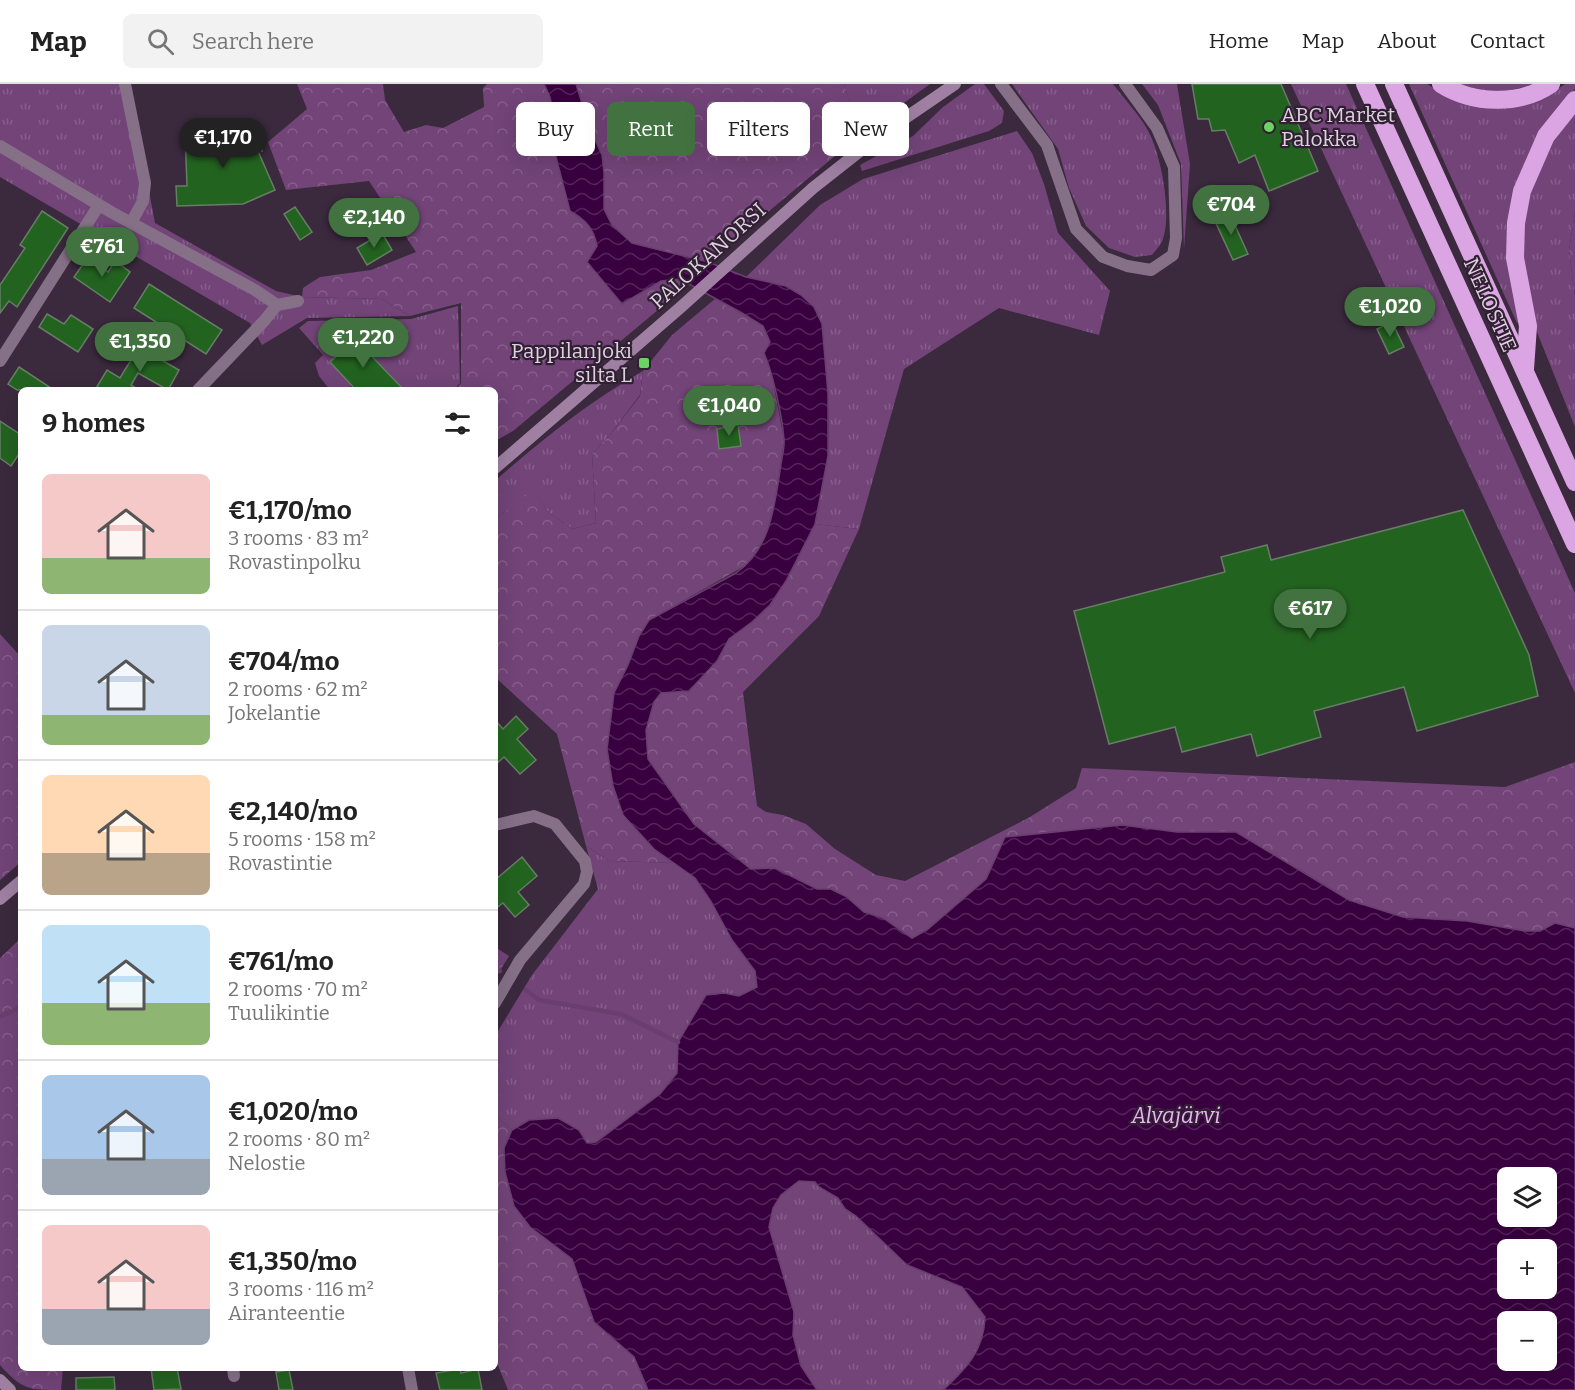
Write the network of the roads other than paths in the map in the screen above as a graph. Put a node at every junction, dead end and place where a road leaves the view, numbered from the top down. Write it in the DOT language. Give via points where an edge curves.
graph roads {
  1 [pos="125,84"];
  2 [pos="955,84"];
  3 [pos="1001,84"];
  4 [pos="1125,84"];
  5 [pos="1365,84"];
  6 [pos="1394,84"];
  7 [pos="1441,84"];
  8 [pos="1551,84"];
  9 [pos="1575,100"];
  10 [pos="0,146"];
  11 [pos="99,205"];
  12 [pos="131,223"];
  13 [pos="298,300"];
  14 [pos="277,304"];
  15 [pos="0,361"];
  16 [pos="1525,371"];
  17 [pos="201,387"];
  18 [pos="498,465"];
  19 [pos="1575,482"];
  20 [pos="1575,544"];
  21 [pos="498,824"];
  22 [pos="18,883"];
  23 [pos="0,899"];
  24 [pos="498,998"];
  25 [pos="409,1371"];
  26 [pos="0,1380"];
  27 [pos="10,1390"];
  28 [pos="412,1390"];
  1 -- 12 [label="street" via="145,183 143,201"];
  2 -- 18 [label="main road, PALOKANORSI" via="821,182"];
  3 -- 4 [label="street" via="1047,145 1076,229 1103,257 1151,270 1173,255 1174,167 1157,128"];
  5 -- 20 [label="highway, NELOSTIE"];
  6 -- 16 [label="highway, NELOSTIE"];
  7 -- 8 [label="highway" via="1473,98 1492,100 1528,94"];
  9 -- 16 [label="highway" via="1546,136 1526,182 1516,222 1515,258 1528,326"];
  10 -- 11 [label="street"];
  11 -- 12 [label="street"];
  11 -- 15 [label="street"];
  12 -- 14 [label="street"];
  13 -- 14 [label="street"];
  14 -- 17 [label="street"];
  16 -- 19 [label="highway, NELOSTIE"];
  21 -- 24 [label="street" via="534,816 555,824 585,861 587,872 584,884 520,960"];
  22 -- 23 [label="main road"];
  25 -- 28 [label="street"];
  26 -- 27 [label="main road"];
}
